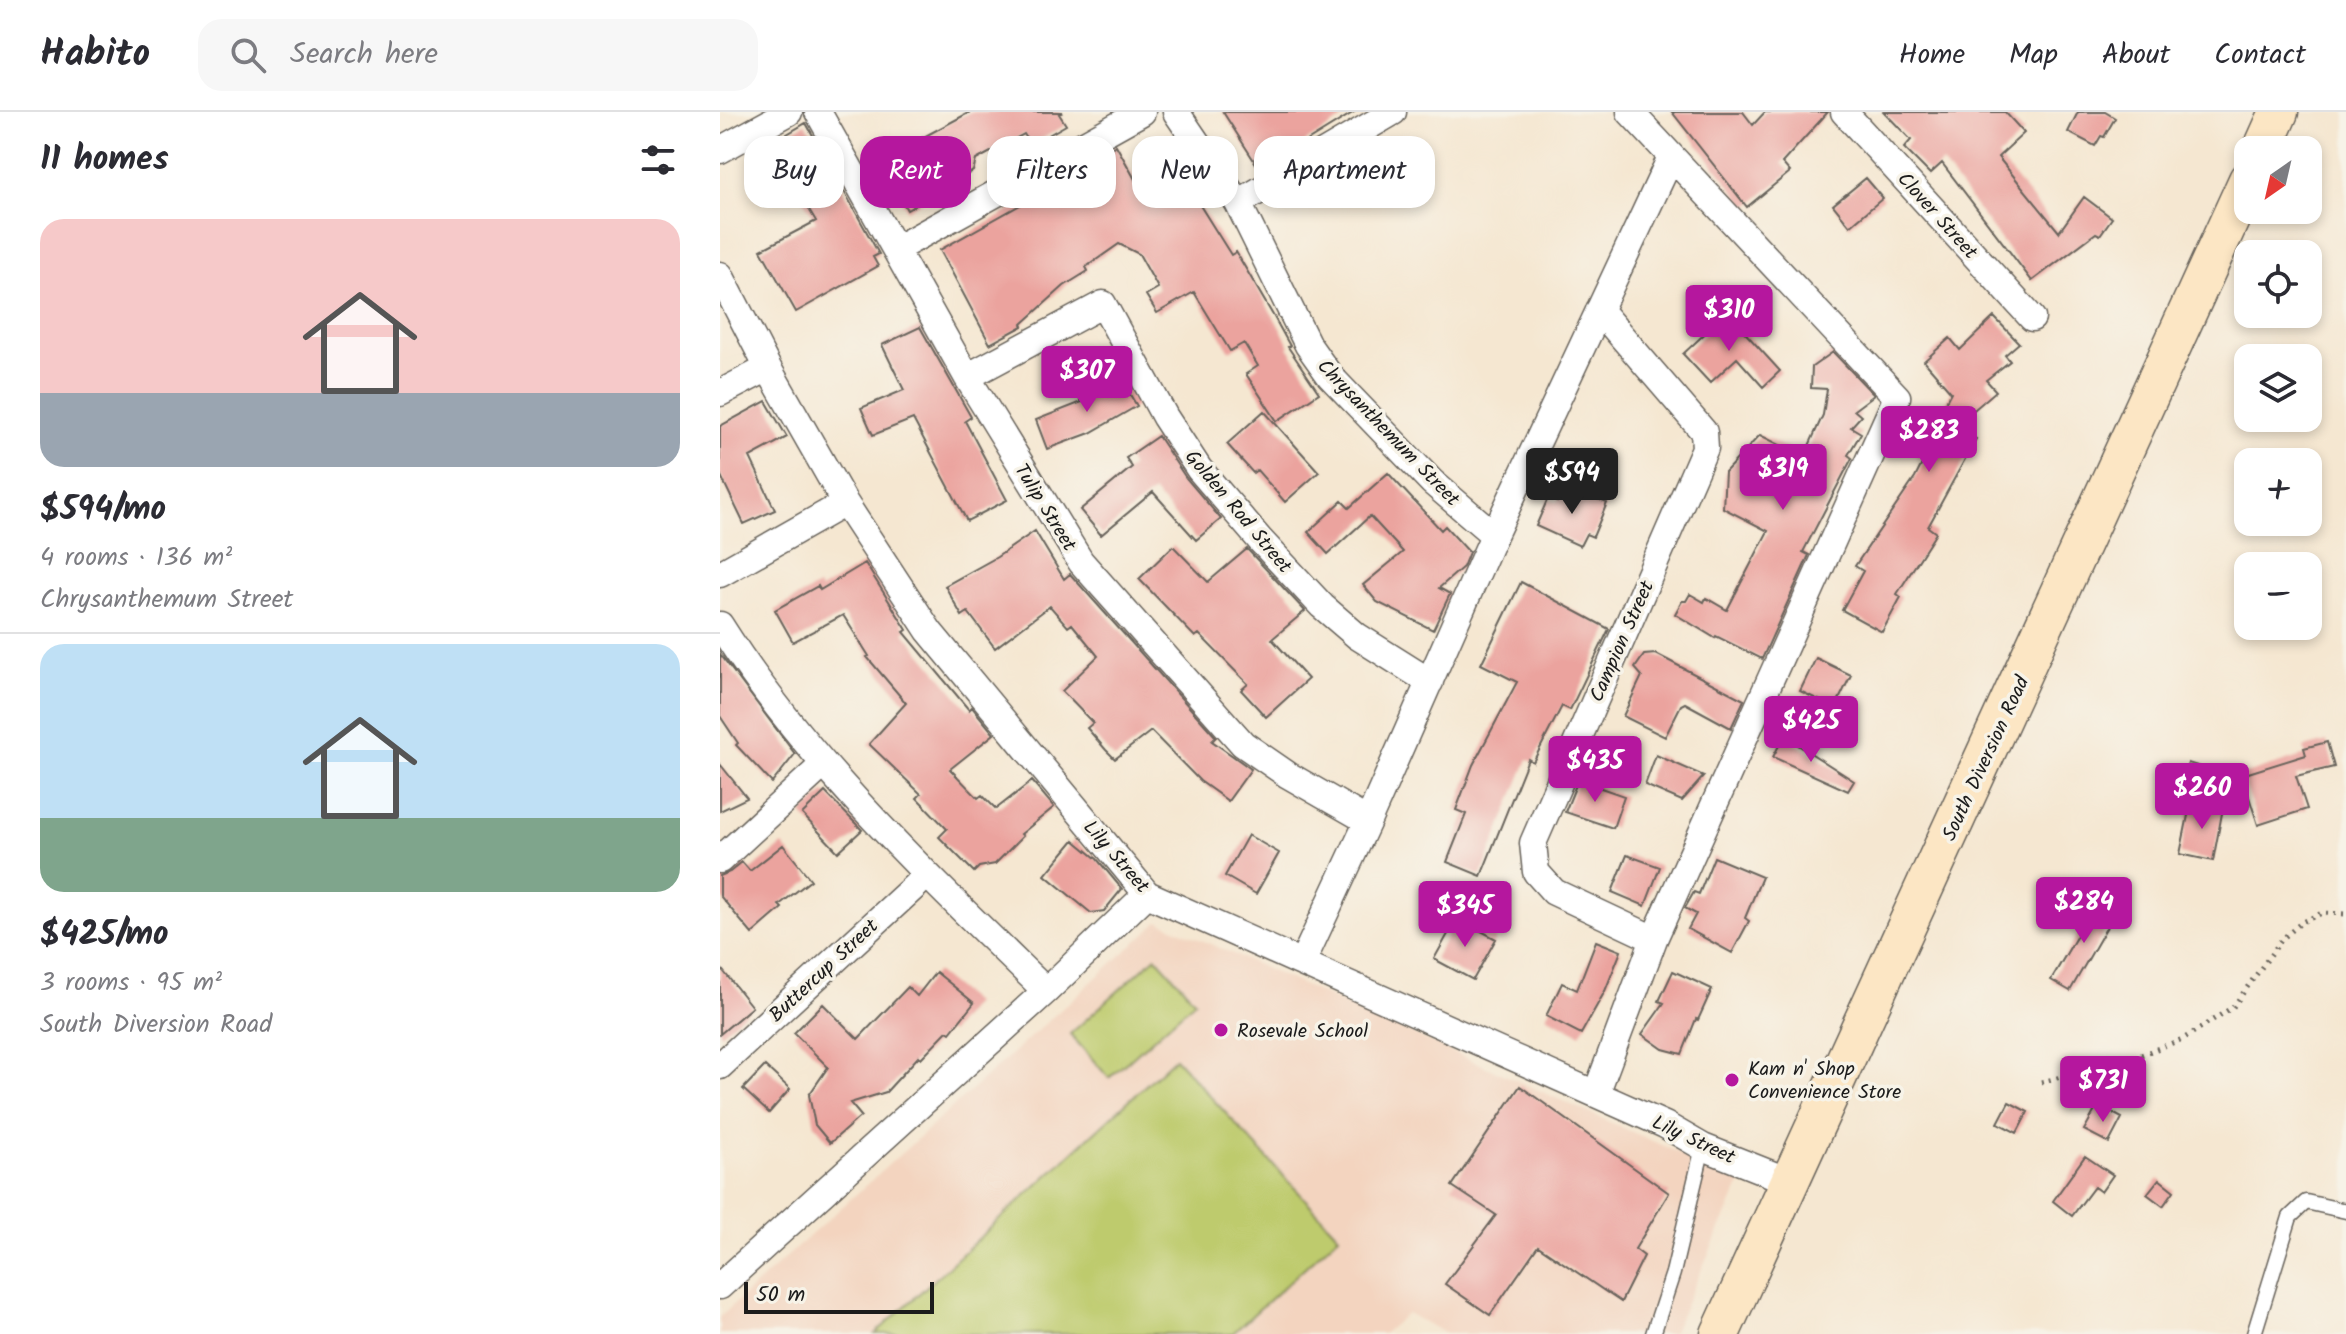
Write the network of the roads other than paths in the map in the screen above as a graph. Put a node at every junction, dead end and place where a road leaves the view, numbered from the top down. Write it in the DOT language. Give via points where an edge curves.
graph roads {
  1 [pos="789,112"];
  2 [pos="818,112"];
  3 [pos="1142,112"];
  4 [pos="1176,112"];
  5 [pos="1393,112"];
  6 [pos="1630,112"];
  7 [pos="1844,112"];
  8 [pos="2279,112"];
  9 [pos="1363,119"];
  10 [pos="1192,136"];
  11 [pos="2268,136"];
  12 [pos="720,150"];
  13 [pos="1671,157"];
  14 [pos="1238,203"];
  15 [pos="2234,211"];
  16 [pos="896,249"];
  17 [pos="720,275"];
  18 [pos="1599,310"];
  19 [pos="2032,318"];
  20 [pos="768,368"];
  21 [pos="967,377"];
  22 [pos="720,393"];
  23 [pos="845,503"];
  24 [pos="1494,535"];
  25 [pos="720,574"];
  26 [pos="720,625"];
  27 [pos="1430,682"];
  28 [pos="824,764"];
  29 [pos="1368,821"];
  30 [pos="720,860"];
  31 [pos="927,875"];
  32 [pos="1147,894"];
  33 [pos="1654,939"];
  34 [pos="1302,963"];
  35 [pos="1046,991"];
  36 [pos="720,1066"];
  37 [pos="1596,1094"];
  38 [pos="1703,1147"];
  39 [pos="1791,1182"];
  40 [pos="2346,1211"];
  41 [pos="720,1286"];
  42 [pos="1653,1334"];
  43 [pos="1720,1334"];
  44 [pos="2254,1334"];
  1 -- 12 [label="street"];
  2 -- 16 [label="street, Tulip Street"];
  3 -- 16 [label="street"];
  4 -- 10 [label="street, Chrysanthemum Street"];
  5 -- 9 [label="street"];
  6 -- 13 [label="street"];
  7 -- 19 [label="street, Clover Street"];
  8 -- 11 [label="main road"];
  9 -- 14 [label="street"];
  13 -- 18 [label="street"];
  13 -- 33 [label="street" via="1897,397"];
  14 -- 24 [label="street, Chrysanthemum Street" via="1308,345 1330,376 1432,482"];
  15 -- 39 [label="main road, South Diversion Road"];
  16 -- 21 [label="street, Tulip Street"];
  17 -- 20 [label="street, Lily Street"];
  18 -- 24 [label="street"];
  18 -- 33 [label="street, Campion Street" via="1704,432 1705,448 1533,843 1534,858 1536,872 1554,892"];
  20 -- 22 [label="street"];
  20 -- 23 [label="street, Lily Street"];
  21 -- 27 [label="street, Golden Rod Street" via="1103,304 1199,469 1261,541 1357,636"];
  21 -- 29 [label="street, Tulip Street" via="1081,562 1233,733 1265,760"];
  23 -- 25 [label="street"];
  23 -- 32 [label="street, Lily Street" via="929,631"];
  24 -- 27 [label="street"];
  26 -- 28 [label="street"];
  27 -- 29 [label="street"];
  28 -- 30 [label="street"];
  28 -- 31 [label="street"];
  29 -- 34 [label="street"];
  31 -- 35 [label="street"];
  31 -- 36 [label="street, Buttercup Street"];
  32 -- 34 [label="street, Lily Street"];
  32 -- 35 [label="street"];
  33 -- 37 [label="street"];
  34 -- 37 [label="street, Lily Street"];
  35 -- 41 [label="street"];
  37 -- 38 [label="street, Lily Street"];
  38 -- 39 [label="street, Lily Street"];
  38 -- 42 [label="lane"];
  39 -- 43 [label="main road, South Diversion Road"];
  40 -- 44 [label="lane" via="2306,1202 2290,1217"];
}
